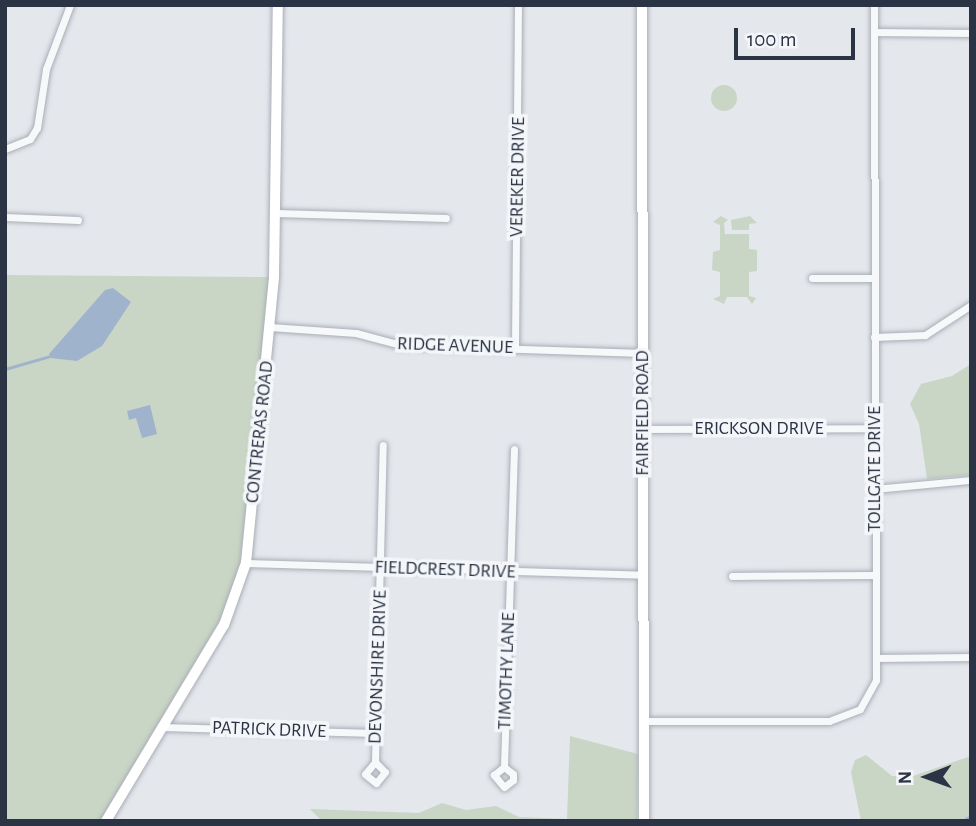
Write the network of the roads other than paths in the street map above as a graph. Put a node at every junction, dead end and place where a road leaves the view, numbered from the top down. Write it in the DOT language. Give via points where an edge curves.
graph roads {
  1 [pos="70,5"];
  2 [pos="278,5"];
  3 [pos="518,5"];
  4 [pos="642,5"];
  5 [pos="874,5"];
  6 [pos="874,33"];
  7 [pos="971,33"];
  8 [pos="5,149"];
  9 [pos="276,213"];
  10 [pos="5,217"];
  11 [pos="446,218"];
  12 [pos="78,220"];
  13 [pos="812,278"];
  14 [pos="874,278"];
  15 [pos="971,305"];
  16 [pos="270,327"];
  17 [pos="874,337"];
  18 [pos="515,348"];
  19 [pos="643,353"];
  20 [pos="874,428"];
  21 [pos="643,429"];
  22 [pos="383,445"];
  23 [pos="513,449"];
  24 [pos="971,480"];
  25 [pos="875,489"];
  26 [pos="246,563"];
  27 [pos="381,568"];
  28 [pos="510,572"];
  29 [pos="644,575"];
  30 [pos="875,575"];
  31 [pos="732,576"];
  32 [pos="877,657"];
  33 [pos="971,657"];
  34 [pos="644,721"];
  35 [pos="162,727"];
  36 [pos="375,733"];
  37 [pos="375,762"];
  38 [pos="504,767"];
  39 [pos="106,821"];
  40 [pos="644,821"];
  1 -- 8 [label="street" via="47,69 37,128 30,139"];
  2 -- 9 [label="street, CONTRERAS ROAD"];
  3 -- 18 [label="street, VEREKER DRIVE"];
  4 -- 19 [label="street, FAIRFIELD ROAD"];
  5 -- 6 [label="street, TOLLGATE DRIVE"];
  6 -- 7 [label="street"];
  6 -- 14 [label="street, TOLLGATE DRIVE"];
  9 -- 11 [label="street"];
  9 -- 16 [label="street, CONTRERAS ROAD"];
  10 -- 12 [label="street"];
  13 -- 14 [label="street"];
  14 -- 17 [label="street, TOLLGATE DRIVE"];
  15 -- 17 [label="street" via="925,335"];
  16 -- 18 [label="street, RIDGE AVENUE" via="356,332 401,345"];
  16 -- 26 [label="street, CONTRERAS ROAD"];
  17 -- 20 [label="street, TOLLGATE DRIVE"];
  18 -- 19 [label="street, RIDGE AVENUE"];
  19 -- 21 [label="street, FAIRFIELD ROAD"];
  20 -- 21 [label="street, ERICKSON DRIVE"];
  20 -- 25 [label="street, TOLLGATE DRIVE"];
  21 -- 29 [label="street, FAIRFIELD ROAD"];
  22 -- 27 [label="street, DEVONSHIRE DRIVE"];
  23 -- 28 [label="street, TIMOTHY LANE"];
  24 -- 25 [label="street"];
  25 -- 30 [label="street, TOLLGATE DRIVE"];
  26 -- 27 [label="street, FIELDCREST DRIVE"];
  26 -- 35 [label="street, CONTRERAS ROAD" via="224,625"];
  27 -- 28 [label="street, FIELDCREST DRIVE"];
  27 -- 36 [label="street, DEVONSHIRE DRIVE"];
  28 -- 29 [label="street, FIELDCREST DRIVE"];
  28 -- 38 [label="street, TIMOTHY LANE"];
  29 -- 34 [label="street, FAIRFIELD ROAD"];
  30 -- 31 [label="street"];
  30 -- 32 [label="street, TOLLGATE DRIVE"];
  32 -- 33 [label="street"];
  32 -- 34 [label="street, TOLLGATE DRIVE" via="870,696 846,718"];
  34 -- 40 [label="street, FAIRFIELD ROAD"];
  35 -- 36 [label="street, PATRICK DRIVE"];
  35 -- 39 [label="street, CONTRERAS ROAD"];
  36 -- 37 [label="street, DEVONSHIRE DRIVE"];
}
